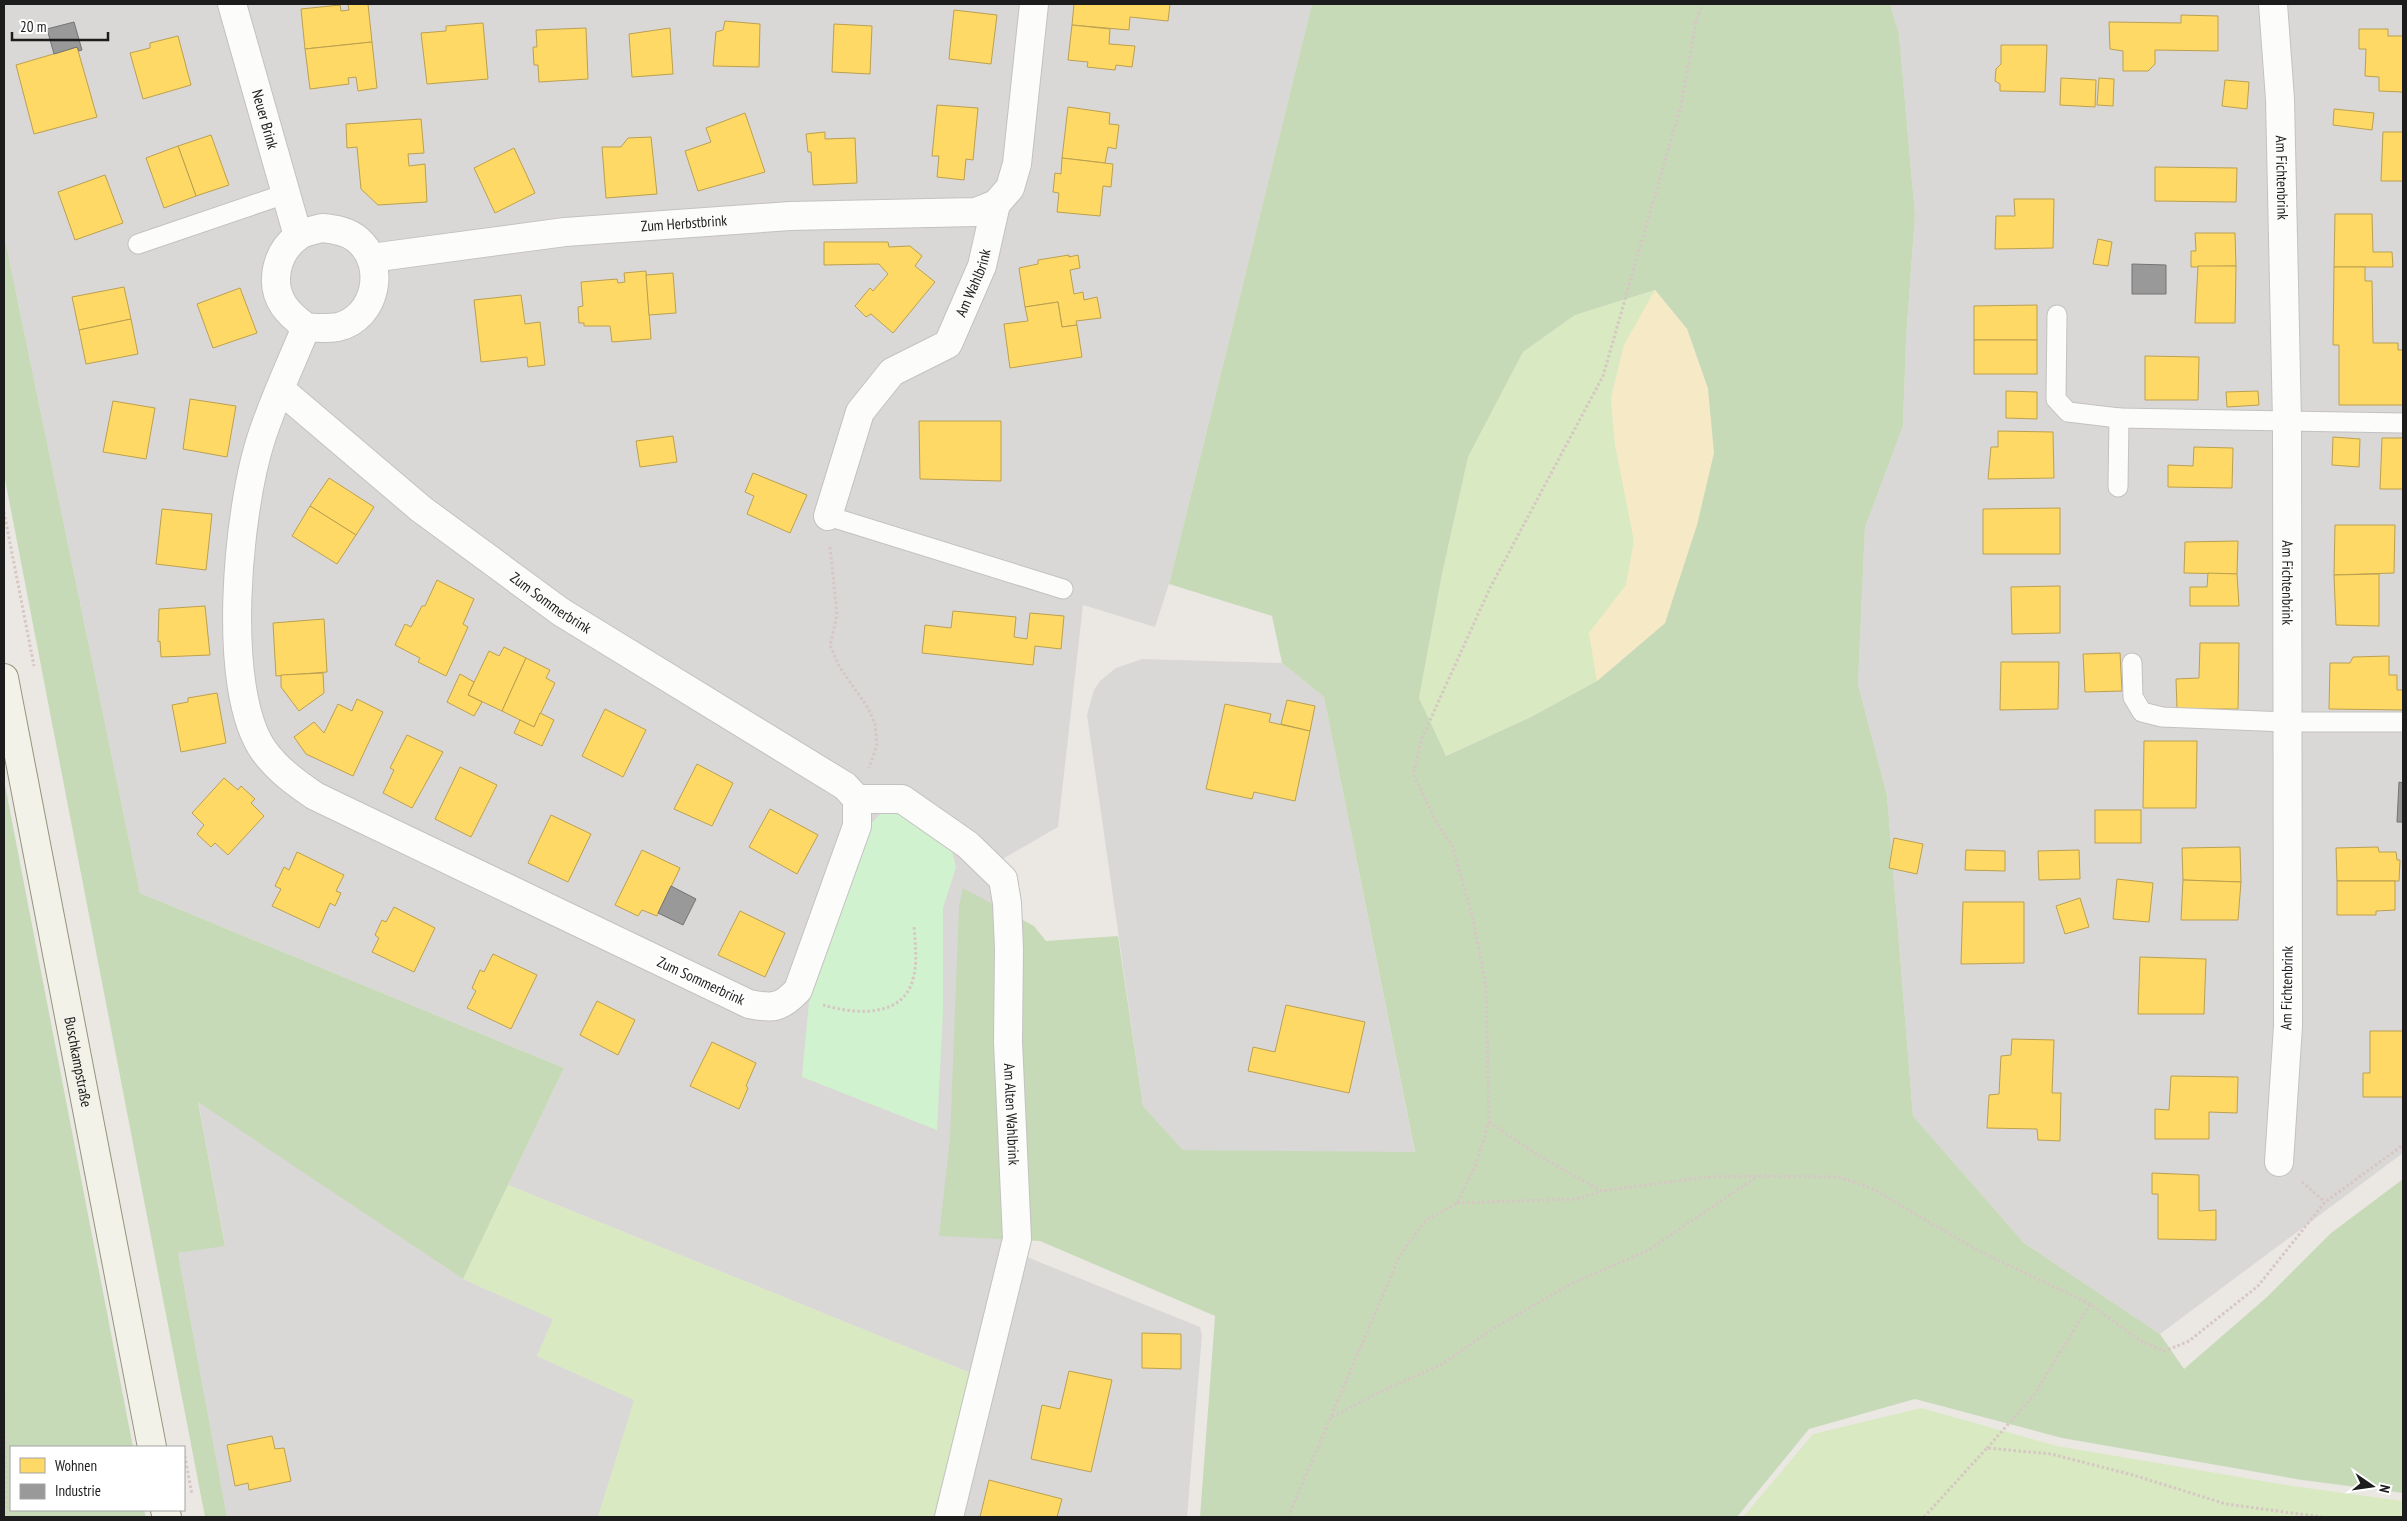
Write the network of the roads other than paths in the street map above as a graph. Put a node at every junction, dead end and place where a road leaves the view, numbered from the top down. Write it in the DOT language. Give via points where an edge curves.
graph roads {
  1 [pos="232,4"];
  2 [pos="1034,4"];
  3 [pos="2273,4"];
  4 [pos="285,194"];
  5 [pos="996,204"];
  6 [pos="298,236"];
  7 [pos="138,244"];
  8 [pos="371,258"];
  9 [pos="2057,315"];
  10 [pos="306,327"];
  11 [pos="281,390"];
  12 [pos="2119,418"];
  13 [pos="2287,422"];
  14 [pos="2403,423"];
  15 [pos="2118,487"];
  16 [pos="828,516"];
  17 [pos="1063,590"];
  18 [pos="2132,663"];
  19 [pos="4,678"];
  20 [pos="2286,722"];
  21 [pos="2403,722"];
  22 [pos="857,799"];
  23 [pos="2279,1162"];
  24 [pos="152,1446"];
  25 [pos="949,1517"];
  1 -- 4 [label="street, Neuer Brink"];
  2 -- 5 [label="street, Am Wahlbrink" via="1017,164 1010,188"];
  3 -- 13 [label="street, Am Fichtenbrink" via="2280,99"];
  4 -- 6 [label="street, Neuer Brink"];
  4 -- 7 [label="lane"];
  5 -- 8 [label="street, Zum Herbstbrink" via="976,212 790,216 565,232"];
  5 -- 16 [label="street, Am Wahlbrink" via="982,266 948,344 892,372 860,412"];
  6 -- 8 [label="street" via="322,228 339,230 358,240"];
  6 -- 10 [label="street" via="280,257 275,284 283,305"];
  8 -- 10 [label="street" via="375,286 368,304 358,316 339,326"];
  9 -- 12 [label="lane" via="2056,398 2068,412"];
  10 -- 11 [label="street, Zum Sommerbrink"];
  11 -- 22 [label="street, Zum Sommerbrink" via="421,509 561,612 845,786"];
  11 -- 22 [label="street, Zum Sommerbrink" via="260,440 248,497 238,572 237,624 240,674 249,718 264,750 285,775 315,796 749,1004 769,1008 786,1003 798,990 857,826"];
  12 -- 13 [label="lane"];
  12 -- 15 [label="lane"];
  13 -- 14 [label="lane"];
  13 -- 20 [label="street, Am Fichtenbrink"];
  16 -- 17 [label="lane"];
  18 -- 20 [label="lane" via="2133,697 2142,712 2162,717"];
  19 -- 24 [label="main road, Buschkampstraße"];
  20 -- 21 [label="lane"];
  20 -- 23 [label="street, Am Fichtenbrink" via="2288,1026"];
  22 -- 25 [label="street, Am Alten Wahlbrink" via="902,799 968,845 1004,879 1010,949 1008,1042 1017,1239"];
}
